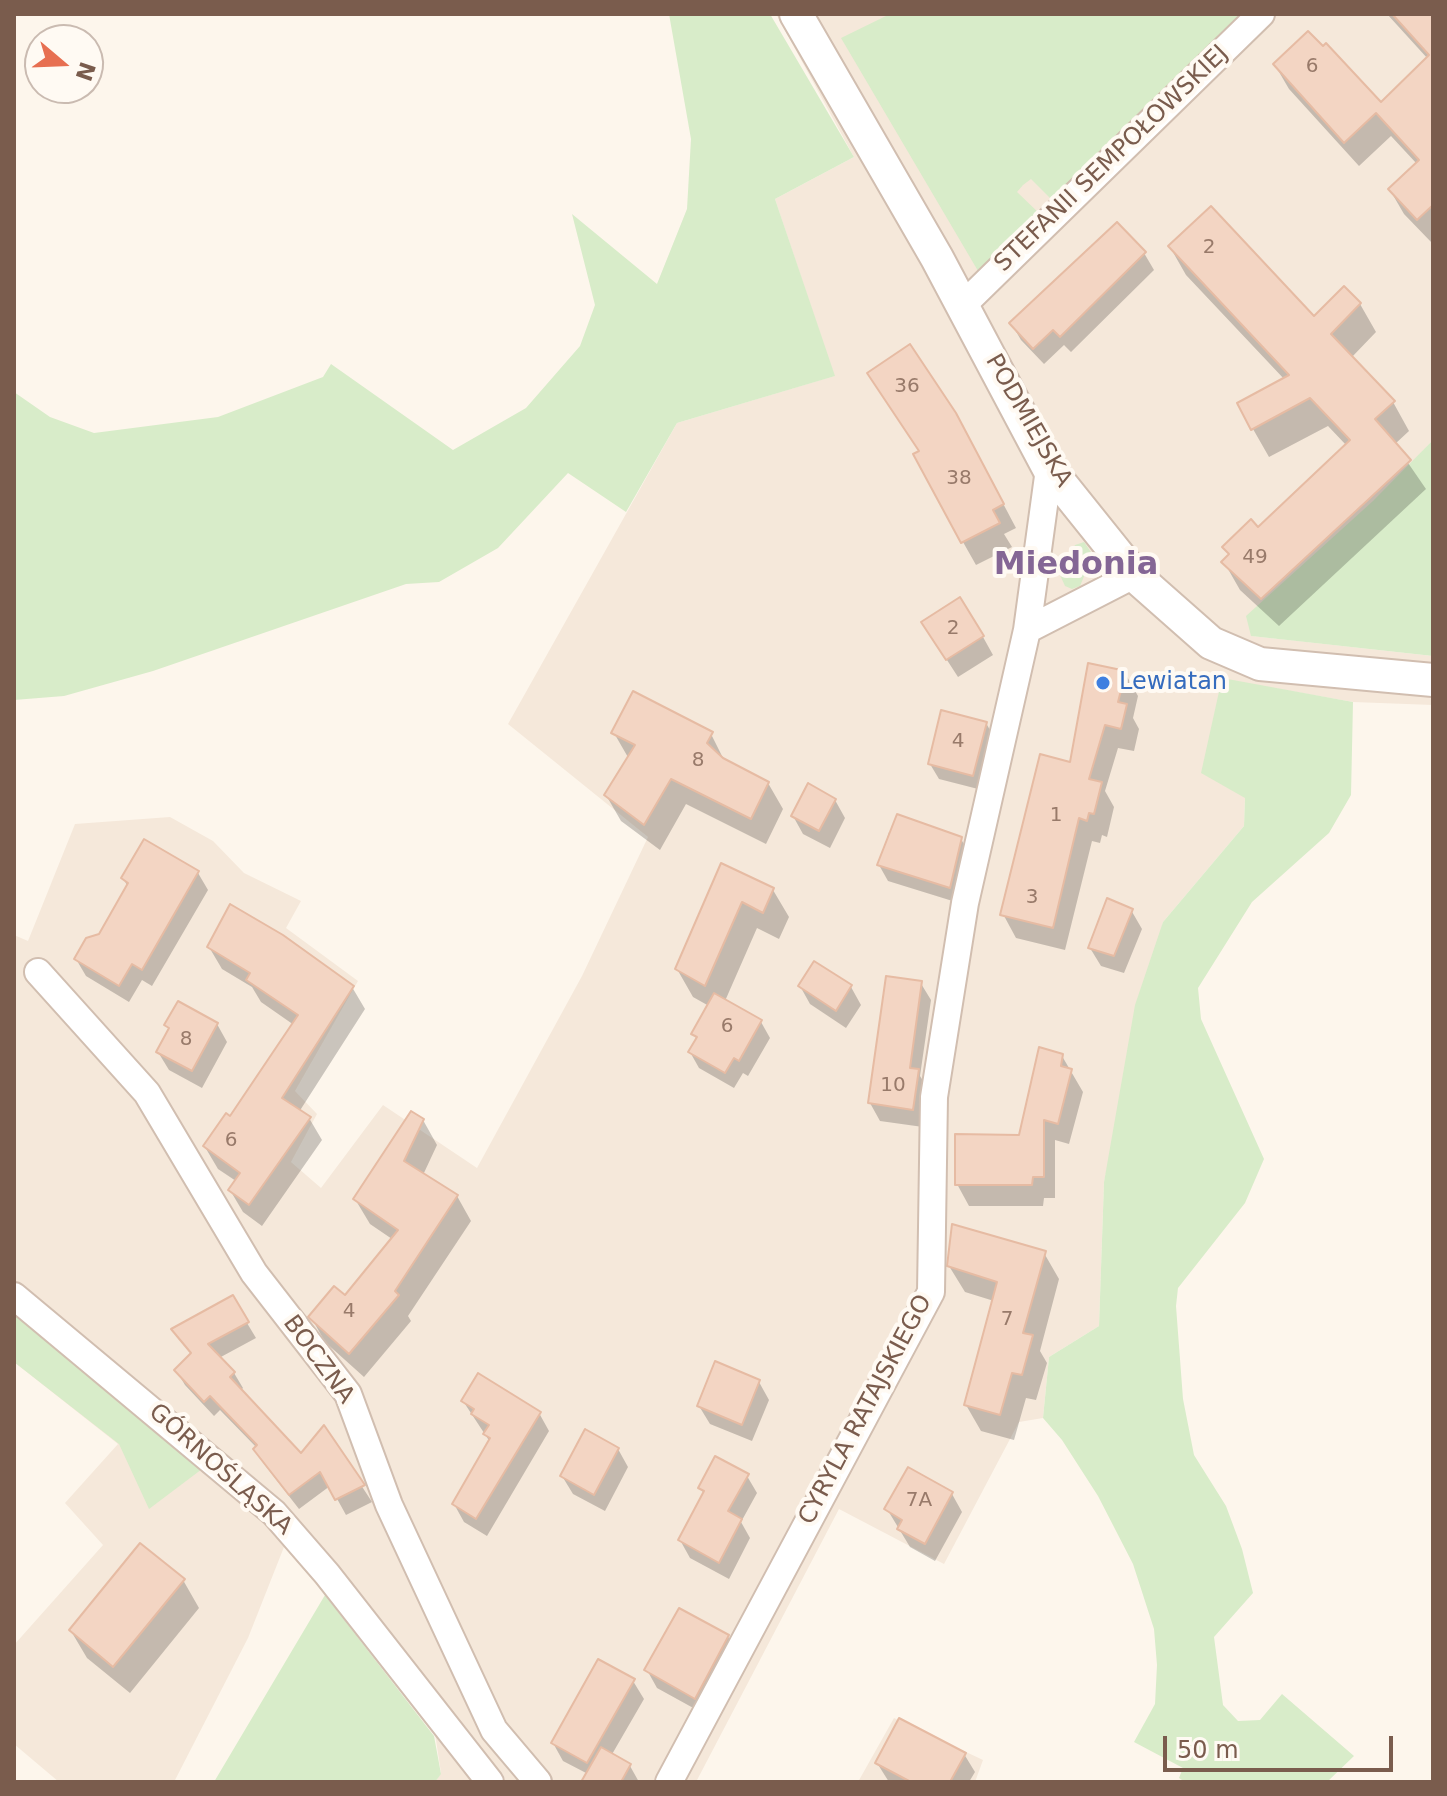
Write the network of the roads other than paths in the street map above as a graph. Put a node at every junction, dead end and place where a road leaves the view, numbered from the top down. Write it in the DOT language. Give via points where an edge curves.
graph roads {
  1 [pos="796,14"];
  2 [pos="1261,14"];
  3 [pos="963,305"];
  4 [pos="1049,469"];
  5 [pos="1134,575"];
  6 [pos="1027,630"];
  7 [pos="1433,680"];
  8 [pos="38,972"];
  9 [pos="14,1296"];
  10 [pos="490,1782"];
  11 [pos="538,1782"];
  12 [pos="669,1782"];
  1 -- 3 [label="street, PODMIEJSKA"];
  2 -- 3 [label="street, STEFANII SEMPOŁOWSKIEJ"];
  3 -- 4 [label="street, PODMIEJSKA"];
  4 -- 5 [label="street, PODMIEJSKA"];
  4 -- 6 [label="street, CYRYLA RATAJSKIEGO"];
  5 -- 6 [label="street"];
  5 -- 7 [label="street, PODMIEJSKA" via="1211,643 1260,664"];
  6 -- 12 [label="street, CYRYLA RATAJSKIEGO" via="965,903 934,1097 931,1292"];
  8 -- 11 [label="street, BOCZNA" via="147,1093 254,1273 348,1394 389,1505 494,1730"];
  9 -- 10 [label="street, GÓRNOŚLĄSKA" via="274,1513"];
}
